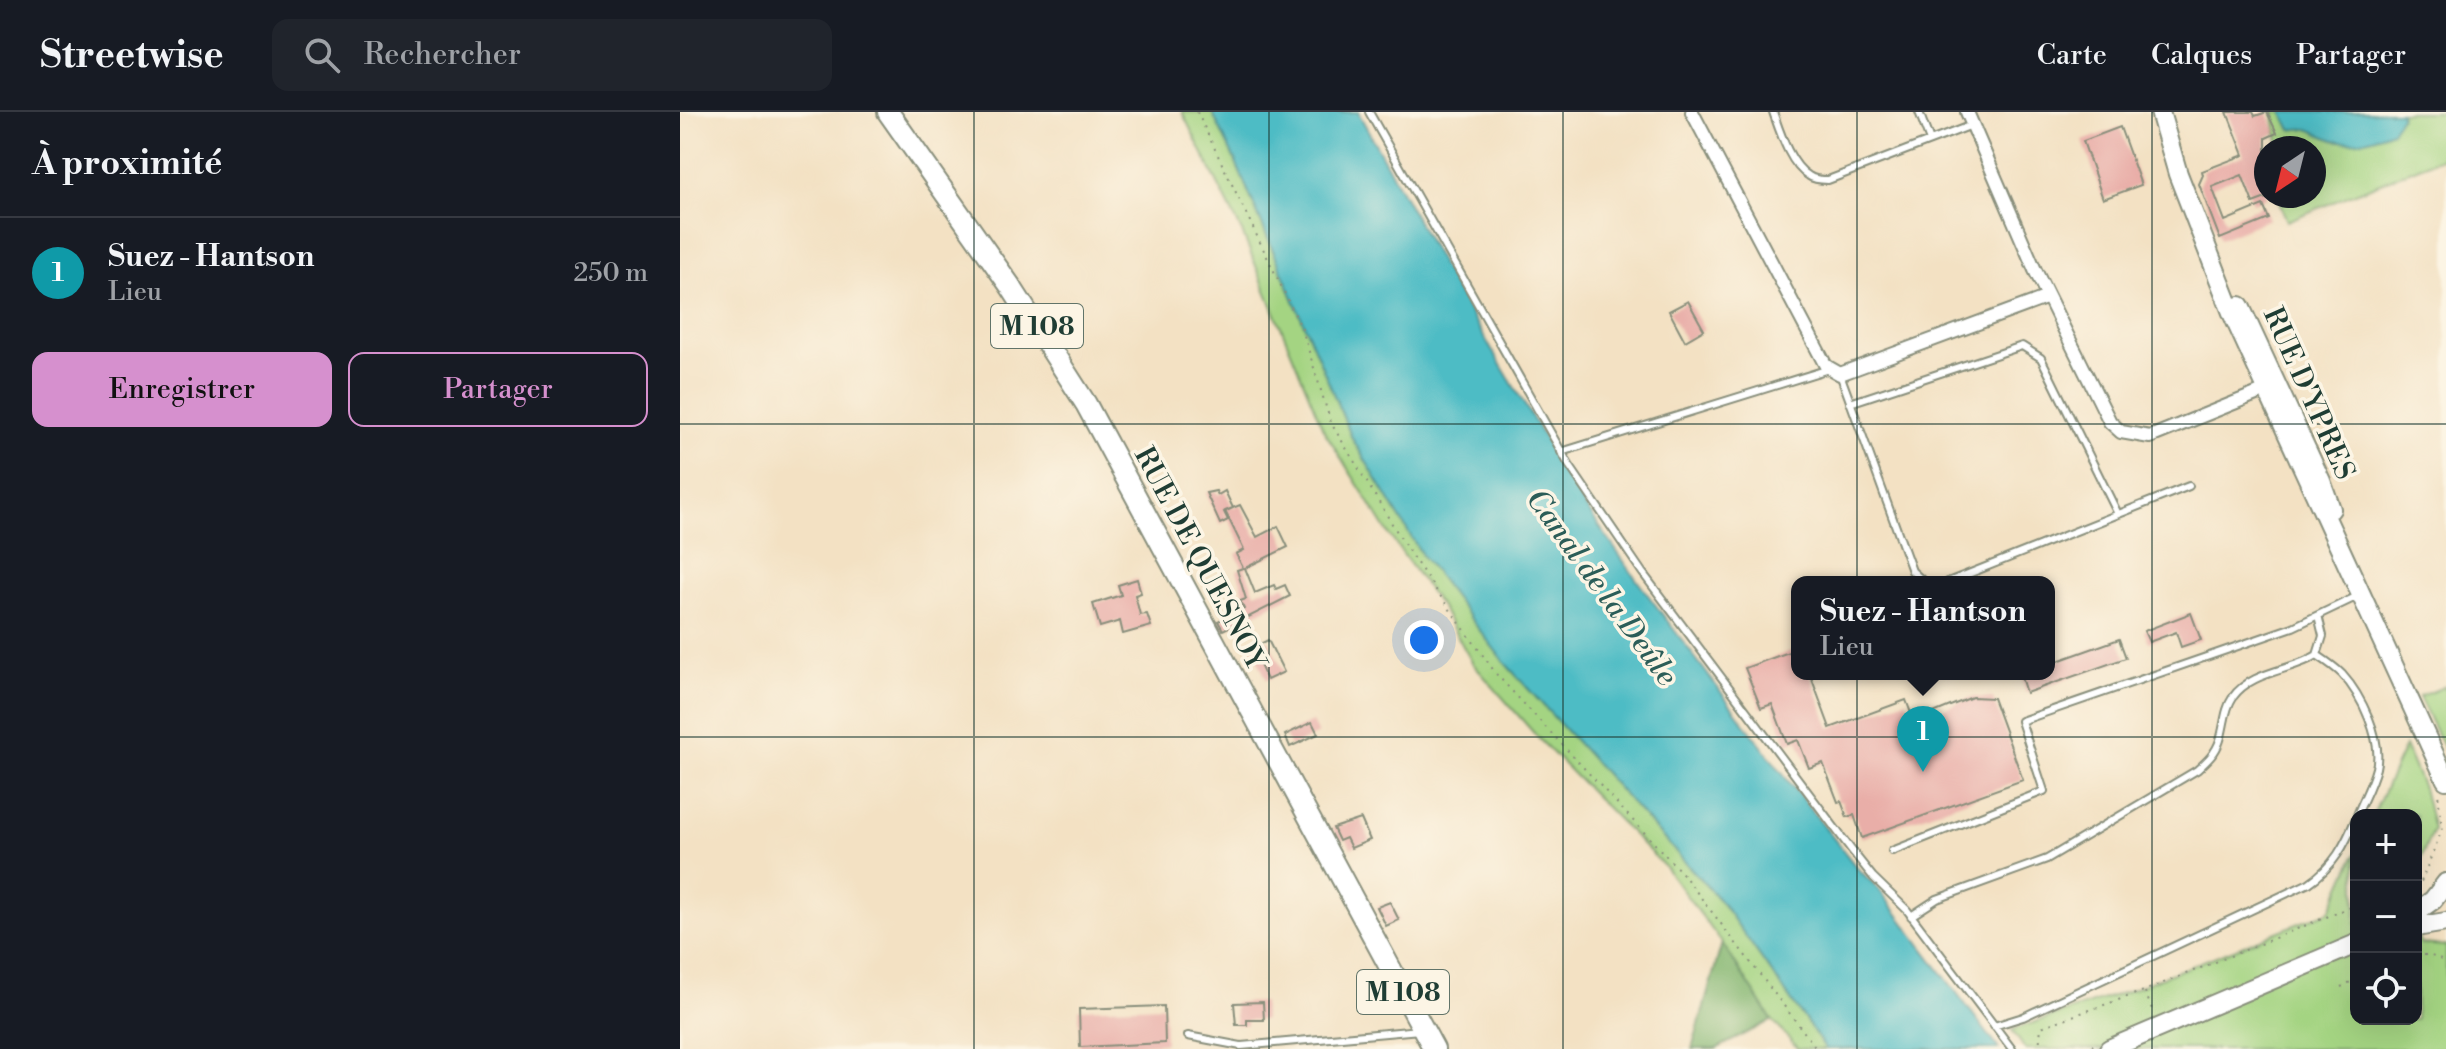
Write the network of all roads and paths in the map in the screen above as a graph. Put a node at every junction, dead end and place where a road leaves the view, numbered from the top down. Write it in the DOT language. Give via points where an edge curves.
graph roads {
  1 [pos="888,112"];
  2 [pos="1197,112"];
  3 [pos="1369,112"];
  4 [pos="1692,112"];
  5 [pos="1785,112"];
  6 [pos="1919,112"];
  7 [pos="1967,112"];
  8 [pos="2160,112"];
  9 [pos="1774,114"];
  10 [pos="1972,125"];
  11 [pos="1930,141"];
  12 [pos="2211,255"];
  13 [pos="2048,297"];
  14 [pos="1835,371"];
  15 [pos="2266,390"];
  16 [pos="1850,403"];
  17 [pos="1561,452"];
  18 [pos="2189,486"];
  19 [pos="2118,514"];
  20 [pos="2345,560"];
  21 [pos="1917,576"];
  22 [pos="1963,576"];
  23 [pos="2361,595"];
  24 [pos="2318,615"];
  25 [pos="2317,655"];
  26 [pos="2426,732"];
  27 [pos="2446,765"];
  28 [pos="2446,780"];
  29 [pos="2359,809"];
  30 [pos="2350,830"];
  31 [pos="2446,833"];
  32 [pos="1892,851"];
  33 [pos="2421,881"];
  34 [pos="2446,883"];
  35 [pos="2350,907"];
  36 [pos="2422,908"];
  37 [pos="1911,916"];
  38 [pos="2446,922"];
  39 [pos="2422,926"];
  40 [pos="2350,947"];
  41 [pos="2422,955"];
  42 [pos="2446,962"];
  43 [pos="2350,982"];
  44 [pos="2341,987"];
  45 [pos="2144,991"];
  46 [pos="2156,1019"];
  47 [pos="1994,1026"];
  48 [pos="1423,1029"];
  49 [pos="1188,1036"];
  50 [pos="1434,1049"];
  51 [pos="1817,1049"];
  52 [pos="2012,1049"];
  53 [pos="2039,1049"];
  54 [pos="2109,1049"];
  1 -- 48 [label="main road, RUE DE QUESNOY / M 108" via="1080,395"];
  2 -- 51 [label="path" via="1302,329 1331,423 1411,555 1497,675 1682,873"];
  3 -- 17 [label="lane"];
  4 -- 14 [label="street" via="1826,366"];
  5 -- 9 [label="lane"];
  6 -- 11 [label="lane"];
  7 -- 10 [label="street"];
  8 -- 12 [label="main road, RUE D'YPRES"];
  9 -- 11 [label="lane" via="1799,167 1811,178 1828,180"];
  10 -- 11 [label="lane"];
  10 -- 13 [label="street"];
  12 -- 15 [label="main road, RUE D'YPRES"];
  12 -- 20 [label="main road, RUE D'YPRES" via="2254,331 2315,468"];
  13 -- 14 [label="street"];
  13 -- 15 [label="street" via="2110,422 2121,432 2150,437"];
  14 -- 16 [label="lane"];
  14 -- 17 [label="lane"];
  15 -- 20 [label="main road, RUE D'YPRES"];
  16 -- 19 [label="lane" via="2022,346 2041,358"];
  16 -- 21 [label="lane"];
  17 -- 37 [label="lane" via="1664,602 1853,852"];
  18 -- 19 [label="lane"];
  19 -- 22 [label="lane"];
  20 -- 23 [label="main road, RUE D'YPRES"];
  23 -- 24 [label="lane"];
  23 -- 26 [label="main road, RUE D'YPRES"];
  24 -- 25 [label="lane" via="2323,636"];
  24 -- 32 [label="lane" via="2021,721 2044,791"];
  25 -- 29 [label="lane" via="2349,682 2378,747 2376,768"];
  25 -- 37 [label="lane" via="2242,687 2225,712 2212,756 2197,770 2047,859 1937,899"];
  26 -- 27 [label="main road, RUE D'YPRES"];
  26 -- 28 [label="main road, RUE D'YPRES"];
  30 -- 47 [label="lane" via="2332,865 2309,883"];
  31 -- 33 [label="path"];
  34 -- 36 [label="main road"];
  35 -- 45 [label="path"];
  37 -- 47 [label="lane"];
  38 -- 39 [label="main road"];
  40 -- 54 [label="main road"];
  41 -- 42 [label="path"];
  43 -- 44 [label="path"];
  45 -- 46 [label="path"];
  45 -- 53 [label="path" via="2041,1027"];
  47 -- 52 [label="lane"];
  48 -- 49 [label="lane" via="1241,1046"];
  48 -- 50 [label="main road, RUE DE QUESNOY / M 108"];
}
